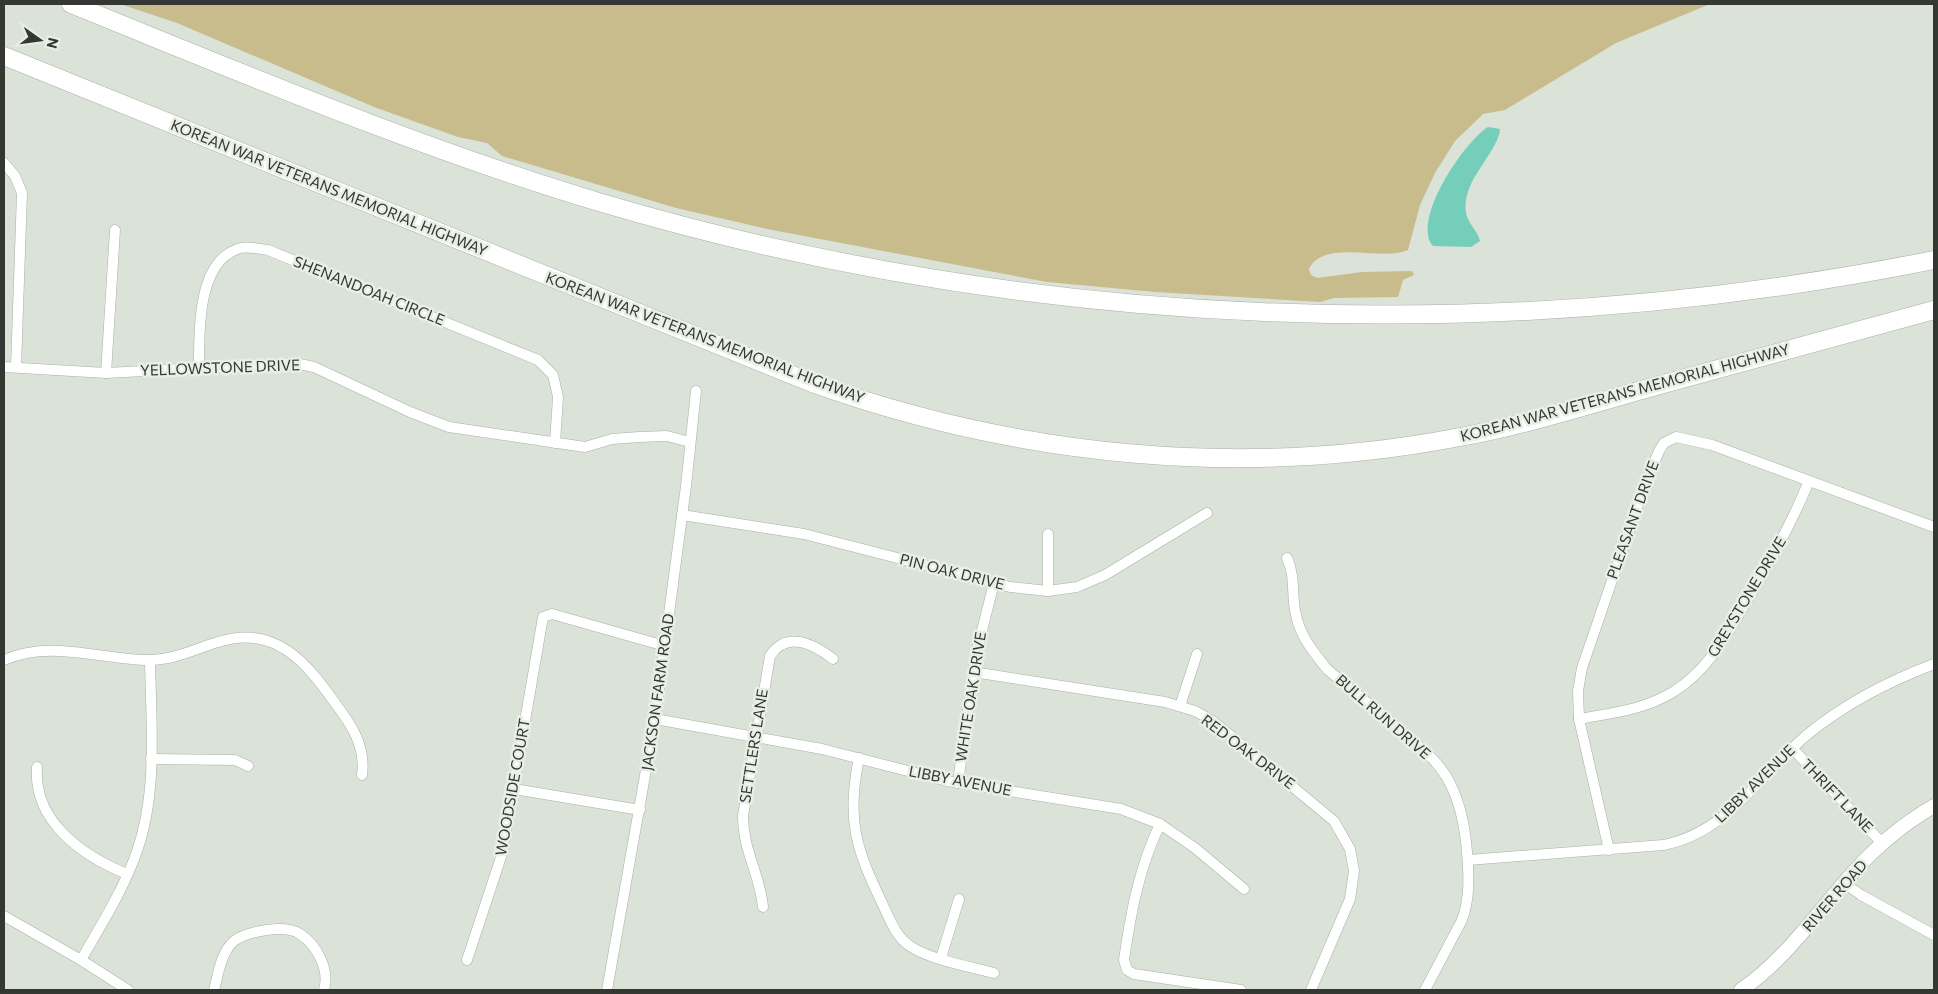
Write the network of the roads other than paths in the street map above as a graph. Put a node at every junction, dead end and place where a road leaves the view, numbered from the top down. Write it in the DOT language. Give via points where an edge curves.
graph roads {
  1 [pos="71,4"];
  2 [pos="4,56"];
  3 [pos="4,163"];
  4 [pos="115,230"];
  5 [pos="1934,260"];
  6 [pos="1934,310"];
  7 [pos="4,367"];
  8 [pos="200,367"];
  9 [pos="16,368"];
  10 [pos="106,372"];
  11 [pos="696,391"];
  12 [pos="690,442"];
  13 [pos="554,443"];
  14 [pos="1809,481"];
  15 [pos="1206,513"];
  16 [pos="682,515"];
  17 [pos="1934,527"];
  18 [pos="1048,534"];
  19 [pos="1287,558"];
  20 [pos="994,583"];
  21 [pos="1048,591"];
  22 [pos="665,646"];
  23 [pos="1197,654"];
  24 [pos="833,659"];
  25 [pos="4,660"];
  26 [pos="150,660"];
  27 [pos="1934,664"];
  28 [pos="973,672"];
  29 [pos="1180,706"];
  30 [pos="655,719"];
  31 [pos="1579,720"];
  32 [pos="756,736"];
  33 [pos="1792,748"];
  34 [pos="859,758"];
  35 [pos="151,759"];
  36 [pos="248,766"];
  37 [pos="37,767"];
  38 [pos="362,775"];
  39 [pos="958,783"];
  40 [pos="514,789"];
  41 [pos="1934,806"];
  42 [pos="640,810"];
  43 [pos="1160,824"];
  44 [pos="1882,843"];
  45 [pos="1609,850"];
  46 [pos="1468,860"];
  47 [pos="127,874"];
  48 [pos="1844,883"];
  49 [pos="1244,888"];
  50 [pos="959,899"];
  51 [pos="764,907"];
  52 [pos="4,916"];
  53 [pos="1934,935"];
  54 [pos="941,958"];
  55 [pos="81,960"];
  56 [pos="467,960"];
  57 [pos="994,973"];
  58 [pos="128,990"];
  59 [pos="214,990"];
  60 [pos="324,990"];
  61 [pos="607,990"];
  62 [pos="1240,990"];
  63 [pos="1311,990"];
  64 [pos="1425,990"];
  65 [pos="1740,990"];
  1 -- 5 [label="highway" via="379,128 514,175 606,204 738,238 940,280 1190,307 1304,313 1476,312 1551,309 1717,294"];
  2 -- 6 [label="highway, KOREAN WAR VETERANS MEMORIAL HIGHWAY" via="812,383 970,430 1091,450 1200,458 1260,458 1362,451 1440,441 1511,426"];
  3 -- 9 [label="street" via="15,176 22,193"];
  4 -- 10 [label="street"];
  7 -- 9 [label="street, YELLOWSTONE DRIVE"];
  8 -- 10 [label="street, YELLOWSTONE DRIVE"];
  8 -- 13 [label="street, YELLOWSTONE DRIVE" via="295,363 314,367 449,427"];
  8 -- 13 [label="street, SHENANDOAH CIRCLE" via="199,330 208,279 224,256 241,248 261,249 538,360 553,375 558,397"];
  9 -- 10 [label="street, YELLOWSTONE DRIVE"];
  11 -- 12 [label="street, JACKSON FARM ROAD"];
  12 -- 13 [label="street, YELLOWSTONE DRIVE" via="667,436 612,440 585,447"];
  12 -- 16 [label="street, JACKSON FARM ROAD"];
  14 -- 17 [label="street, PLEASANT DRIVE"];
  14 -- 31 [label="street, GREYSTONE DRIVE" via="1758,582 1723,642 1700,671 1658,700"];
  14 -- 31 [label="street, PLEASANT DRIVE" via="1683,436 1664,443 1645,484 1586,651 1578,691"];
  15 -- 21 [label="street, PIN OAK DRIVE" via="1105,576 1076,587"];
  16 -- 20 [label="street, PIN OAK DRIVE" via="804,534"];
  16 -- 22 [label="street, JACKSON FARM ROAD"];
  18 -- 21 [label="street"];
  19 -- 46 [label="street, BULL RUN DRIVE" via="1293,573 1296,616 1308,644 1327,669 1439,766 1457,800"];
  20 -- 21 [label="street, PIN OAK DRIVE" via="1029,591"];
  20 -- 28 [label="street, WHITE OAK DRIVE"];
  22 -- 30 [label="street, JACKSON FARM ROAD"];
  22 -- 40 [label="street, WOODSIDE COURT" via="549,614 542,620"];
  23 -- 29 [label="street"];
  24 -- 32 [label="street, SETTLERS LANE" via="804,642 788,642 777,647 770,656"];
  25 -- 26 [label="street" via="50,650"];
  26 -- 35 [label="street"];
  26 -- 38 [label="street" via="176,657 218,642 241,638 260,639 285,648 307,665 348,720 361,745"];
  27 -- 33 [label="street, LIBBY AVENUE" via="1852,702"];
  28 -- 29 [label="street, RED OAK DRIVE"];
  28 -- 39 [label="street, WHITE OAK DRIVE"];
  29 -- 63 [label="street, RED OAK DRIVE" via="1213,721 1250,750 1334,820 1346,838 1354,871 1350,899"];
  30 -- 32 [label="street, LIBBY AVENUE"];
  30 -- 42 [label="street, JACKSON FARM ROAD"];
  31 -- 45 [label="street, PLEASANT DRIVE"];
  32 -- 34 [label="street, LIBBY AVENUE"];
  32 -- 51 [label="street, SETTLERS LANE" via="743,830 745,847 762,892"];
  33 -- 44 [label="street, THRIFT LANE"];
  33 -- 45 [label="street, LIBBY AVENUE" via="1723,818 1699,834 1662,845"];
  34 -- 39 [label="street, LIBBY AVENUE"];
  34 -- 54 [label="street" via="852,812 859,852 899,935 911,948"];
  35 -- 36 [label="street" via="234,760"];
  35 -- 47 [label="street" via="142,832"];
  37 -- 47 [label="street" via="40,796 62,833 86,854"];
  39 -- 43 [label="street, LIBBY AVENUE" via="1097,804"];
  40 -- 42 [label="street"];
  40 -- 56 [label="street, WOODSIDE COURT" via="498,867"];
  41 -- 44 [label="street, RIVER ROAD"];
  42 -- 61 [label="street, JACKSON FARM ROAD"];
  43 -- 49 [label="street, LIBBY AVENUE"];
  43 -- 62 [label="street" via="1136,885 1124,960 1126,968 1134,974"];
  44 -- 48 [label="street, RIVER ROAD"];
  45 -- 46 [label="street, LIBBY AVENUE"];
  46 -- 64 [label="street, BULL RUN DRIVE" via="1466,908"];
  47 -- 55 [label="street"];
  48 -- 53 [label="street"];
  48 -- 65 [label="street, RIVER ROAD" via="1784,955"];
  50 -- 54 [label="street"];
  52 -- 55 [label="street"];
  54 -- 57 [label="street"];
  55 -- 58 [label="street"];
  59 -- 60 [label="street" via="223,956 233,942 255,931 278,929 299,932 311,943 326,974"];
}
